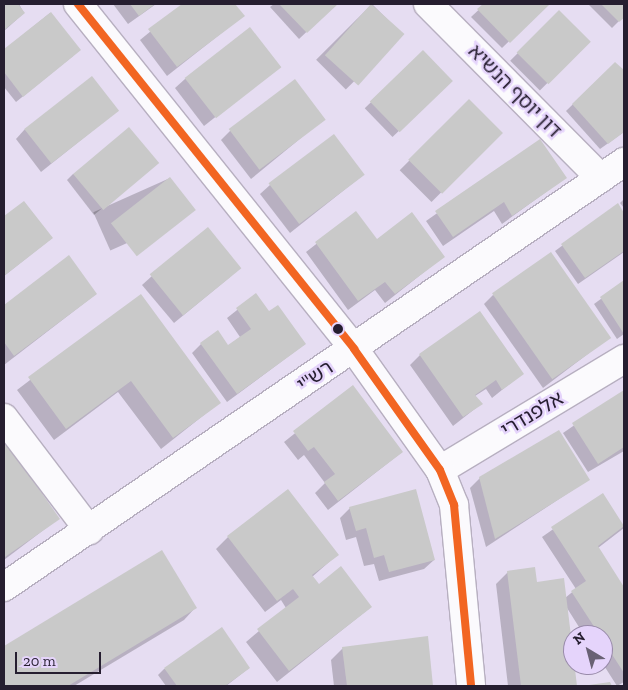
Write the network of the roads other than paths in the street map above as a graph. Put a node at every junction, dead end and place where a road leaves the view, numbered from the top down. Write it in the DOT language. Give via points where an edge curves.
graph roads {
  1 [pos="78,4"];
  2 [pos="428,4"];
  3 [pos="624,162"];
  4 [pos="601,178"];
  5 [pos="354,349"];
  6 [pos="624,359"];
  7 [pos="4,418"];
  8 [pos="440,470"];
  9 [pos="89,530"];
  10 [pos="4,587"];
  11 [pos="471,686"];
  1 -- 5 [label="street"];
  2 -- 4 [label="street, דון יוסף הנשיא"];
  3 -- 4 [label="street, רש\"י"];
  4 -- 5 [label="street, רש\"י"];
  5 -- 8 [label="street"];
  5 -- 9 [label="street, רש\"י"];
  6 -- 8 [label="street, אלפנדרי"];
  7 -- 9 [label="street"];
  8 -- 11 [label="street" via="454,505"];
  9 -- 10 [label="street, רש\"י"];
}
